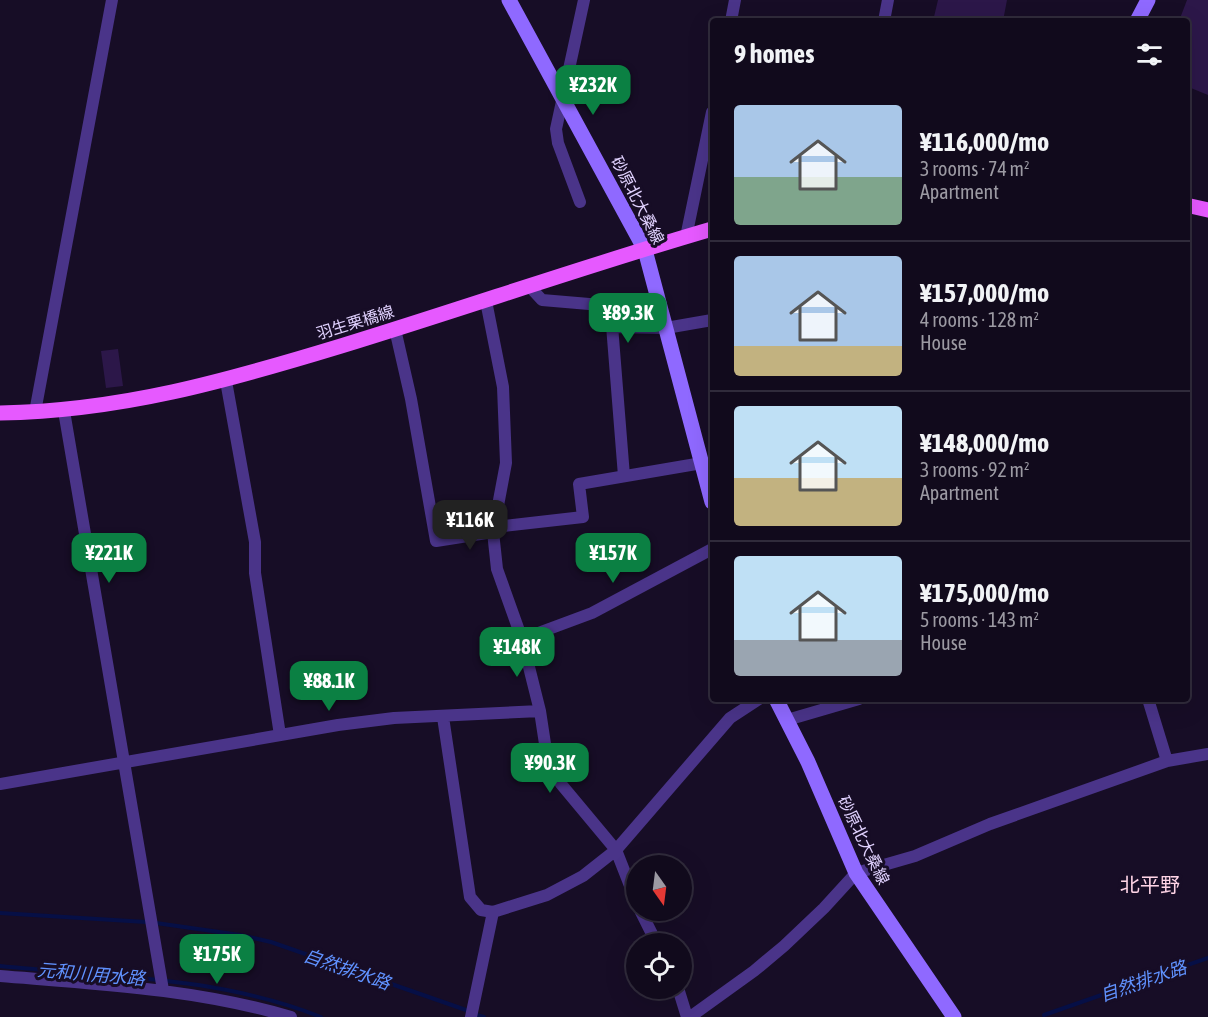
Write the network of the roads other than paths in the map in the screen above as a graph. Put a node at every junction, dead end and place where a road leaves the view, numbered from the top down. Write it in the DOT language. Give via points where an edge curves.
graph roads {
  1 [pos="112,0"];
  2 [pos="509,0"];
  3 [pos="584,0"];
  4 [pos="735,0"];
  5 [pos="888,0"];
  6 [pos="1148,0"];
  7 [pos="731,18"];
  8 [pos="885,18"];
  9 [pos="1139,18"];
  10 [pos="564,98"];
  11 [pos="710,122"];
  12 [pos="580,202"];
  13 [pos="1190,206"];
  14 [pos="1208,210"];
  15 [pos="710,230"];
  16 [pos="686,237"];
  17 [pos="645,250"];
  18 [pos="530,287"];
  19 [pos="486,301"];
  20 [pos="710,320"];
  21 [pos="612,327"];
  22 [pos="666,328"];
  23 [pos="395,329"];
  24 [pos="226,381"];
  25 [pos="64,411"];
  26 [pos="35,412"];
  27 [pos="0,413"];
  28 [pos="702,463"];
  29 [pos="624,476"];
  30 [pos="710,494"];
  31 [pos="494,532"];
  32 [pos="710,550"];
  33 [pos="522,639"];
  34 [pos="754,702"];
  35 [pos="778,702"];
  36 [pos="849,702"];
  37 [pos="1149,702"];
  38 [pos="540,711"];
  39 [pos="443,717"];
  40 [pos="787,720"];
  41 [pos="280,735"];
  42 [pos="1208,754"];
  43 [pos="1167,761"];
  44 [pos="125,762"];
  45 [pos="0,784"];
  46 [pos="616,850"];
  47 [pos="856,873"];
  48 [pos="626,876"];
  49 [pos="493,912"];
  50 [pos="0,976"];
  51 [pos="163,990"];
  52 [pos="682,999"];
  53 [pos="291,1017"];
  54 [pos="471,1017"];
  55 [pos="689,1017"];
  56 [pos="954,1017"];
  1 -- 26 [label="street"];
  2 -- 10 [label="main road, 砂原北大桑線"];
  3 -- 10 [label="street"];
  4 -- 7 [label="street"];
  5 -- 8 [label="street"];
  6 -- 9 [label="main road"];
  10 -- 12 [label="street" via="556,129 558,143"];
  10 -- 17 [label="main road, 砂原北大桑線"];
  11 -- 16 [label="street"];
  13 -- 14 [label="main road"];
  15 -- 16 [label="main road, 羽生栗橋線"];
  16 -- 17 [label="main road, 羽生栗橋線"];
  17 -- 18 [label="main road, 羽生栗橋線"];
  17 -- 22 [label="main road, 砂原北大桑線"];
  18 -- 19 [label="main road, 羽生栗橋線"];
  18 -- 21 [label="street" via="543,300 608,308"];
  19 -- 23 [label="main road, 羽生栗橋線"];
  19 -- 31 [label="street" via="503,387 506,462"];
  20 -- 22 [label="street"];
  21 -- 22 [label="street"];
  21 -- 29 [label="street"];
  22 -- 28 [label="main road, 砂原北大桑線"];
  23 -- 24 [label="main road, 羽生栗橋線"];
  23 -- 31 [label="street" via="436,541"];
  24 -- 25 [label="main road, 羽生栗橋線" via="122,404"];
  24 -- 41 [label="street" via="255,542 255,573"];
  25 -- 26 [label="main road, 羽生栗橋線"];
  25 -- 44 [label="street"];
  26 -- 27 [label="main road, 羽生栗橋線"];
  28 -- 29 [label="street"];
  28 -- 30 [label="main road, 砂原北大桑線"];
  29 -- 31 [label="street" via="579,484 583,517 504,526"];
  31 -- 33 [label="street" via="497,569"];
  32 -- 33 [label="street" via="592,613"];
  33 -- 38 [label="street"];
  34 -- 46 [label="street" via="730,718"];
  35 -- 40 [label="main road, 砂原北大桑線"];
  36 -- 40 [label="street"];
  37 -- 43 [label="street"];
  38 -- 39 [label="street"];
  38 -- 46 [label="street" via="548,757 561,784"];
  39 -- 41 [label="street" via="394,718"];
  39 -- 49 [label="street" via="470,897 481,910"];
  40 -- 47 [label="main road, 砂原北大桑線"];
  41 -- 44 [label="street"];
  42 -- 43 [label="street"];
  43 -- 47 [label="street" via="990,824 915,856"];
  44 -- 45 [label="street"];
  44 -- 51 [label="street"];
  46 -- 48 [label="street"];
  46 -- 49 [label="street" via="583,876 547,895"];
  47 -- 55 [label="street" via="784,946"];
  47 -- 56 [label="main road, 砂原北大桑線"];
  49 -- 54 [label="street"];
  50 -- 51 [label="street"];
  51 -- 53 [label="street"];
  52 -- 55 [label="street"];
}
